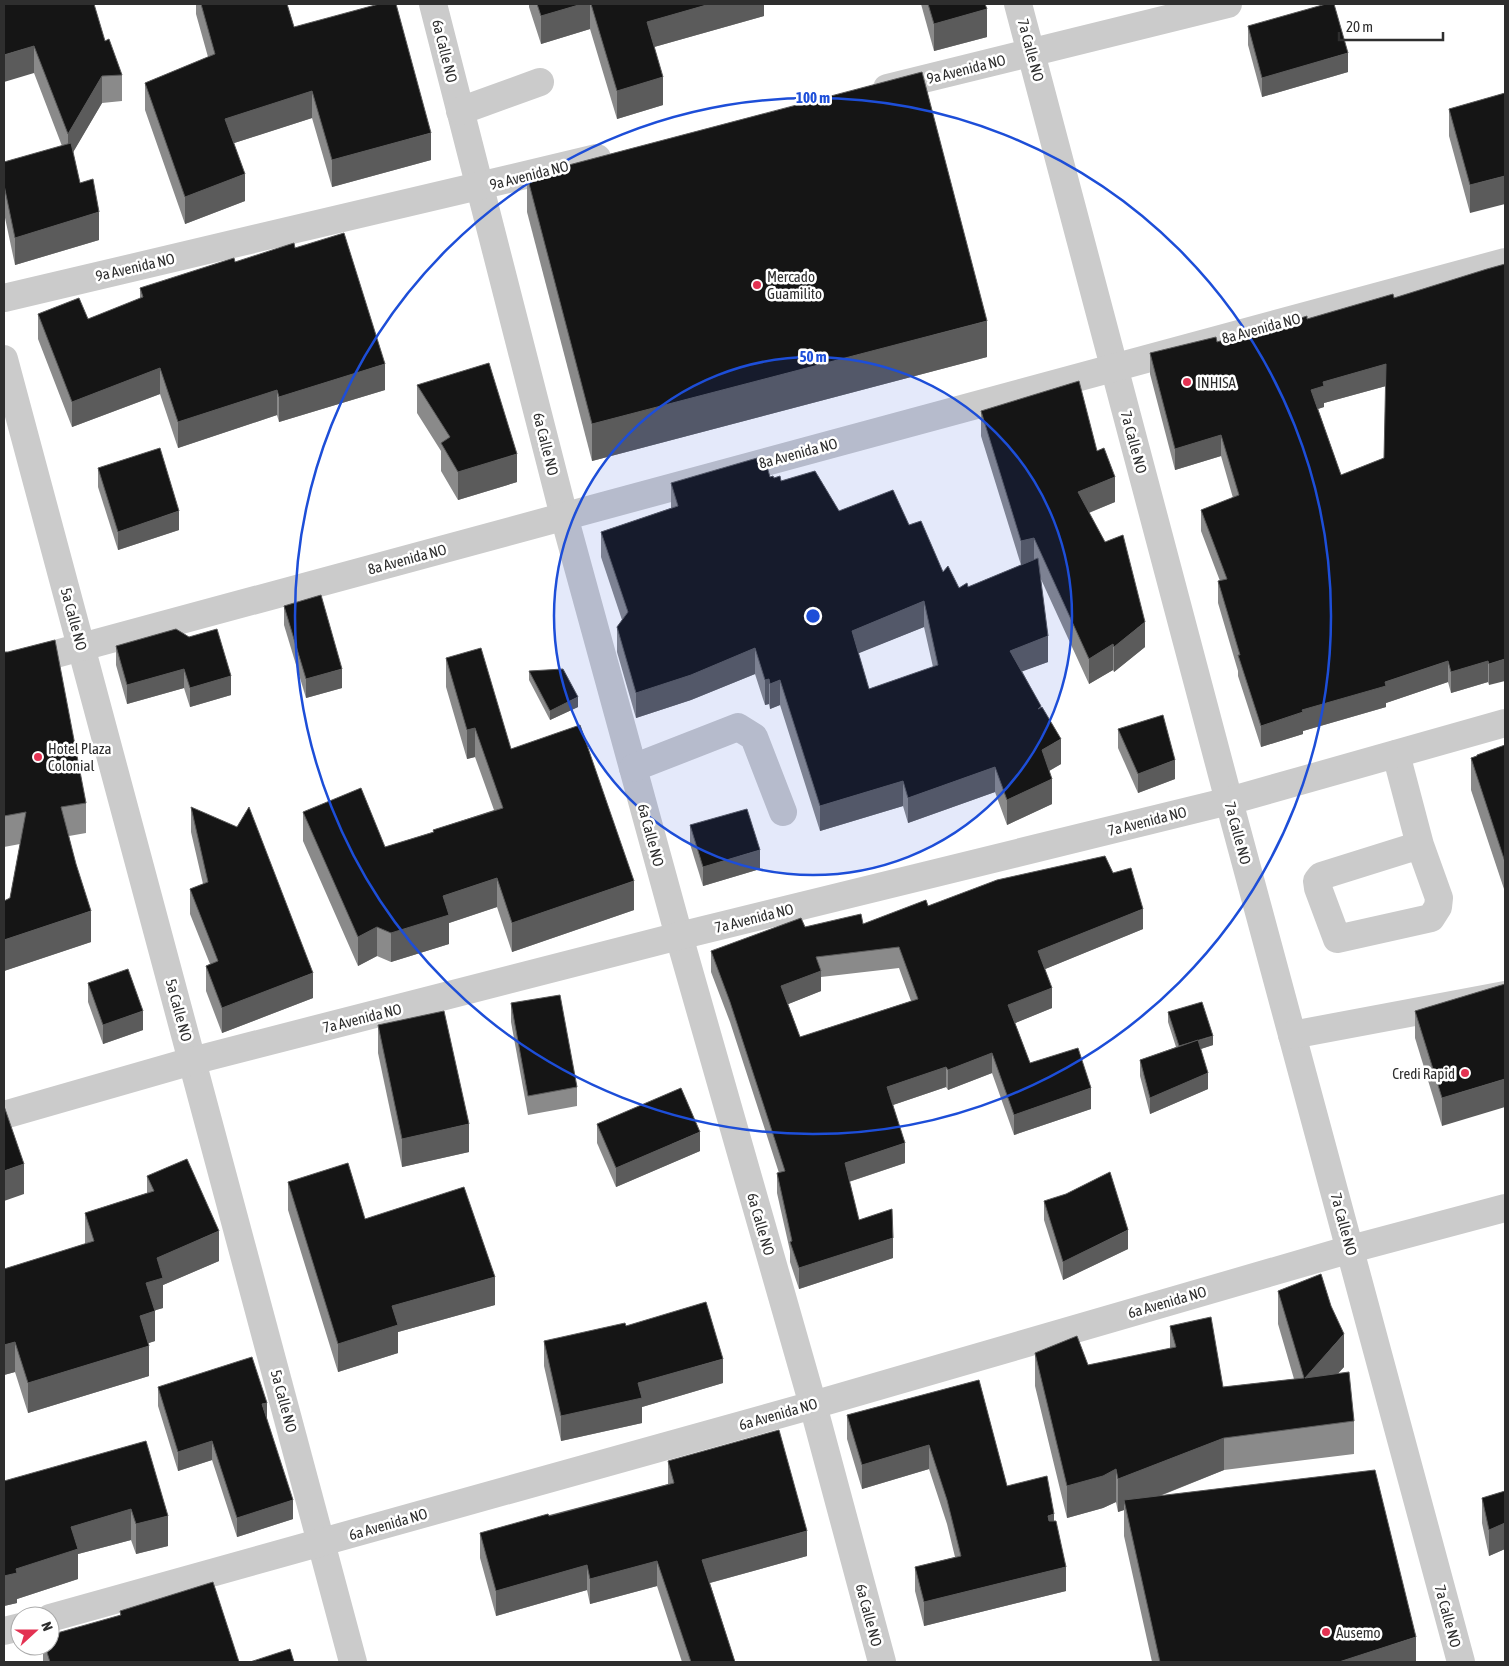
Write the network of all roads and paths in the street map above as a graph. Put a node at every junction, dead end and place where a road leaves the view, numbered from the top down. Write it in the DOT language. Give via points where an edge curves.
graph roads {
  1 [pos="433,4"];
  2 [pos="1018,4"];
  3 [pos="1215,5"];
  4 [pos="1031,53"];
  5 [pos="540,82"];
  6 [pos="867,93"];
  7 [pos="460,110"];
  8 [pos="625,151"];
  9 [pos="480,186"];
  10 [pos="1505,262"];
  11 [pos="4,298"];
  12 [pos="4,359"];
  13 [pos="1114,368"];
  14 [pos="564,516"];
  15 [pos="81,647"];
  16 [pos="4,668"];
  17 [pos="1505,723"];
  18 [pos="1396,754"];
  19 [pos="633,768"];
  20 [pos="1229,801"];
  21 [pos="783,812"];
  22 [pos="1420,845"];
  23 [pos="679,936"];
  24 [pos="1505,995"];
  25 [pos="1292,1035"];
  26 [pos="192,1061"];
  27 [pos="4,1115"];
  28 [pos="1505,1208"];
  29 [pos="1351,1250"];
  30 [pos="813,1405"];
  31 [pos="322,1542"];
  32 [pos="60,1615"];
  33 [pos="352,1662"];
  34 [pos="882,1662"];
  35 [pos="1461,1662"];
  1 -- 7 [label="street, 6a Calle NO"];
  2 -- 4 [label="street, 7a Calle NO"];
  3 -- 4 [label="street, 9a Avenida NO"];
  4 -- 6 [label="street, 9a Avenida NO"];
  4 -- 13 [label="street, 7a Calle NO"];
  5 -- 7 [label="street"];
  7 -- 9 [label="street, 6a Calle NO"];
  8 -- 9 [label="street, 9a Avenida NO"];
  9 -- 11 [label="street, 9a Avenida NO"];
  9 -- 14 [label="street, 6a Calle NO"];
  10 -- 13 [label="street, 8a Avenida NO"];
  12 -- 15 [label="street, 5a Calle NO"];
  13 -- 14 [label="street, 8a Avenida NO"];
  13 -- 20 [label="street, 7a Calle NO"];
  14 -- 15 [label="street, 8a Avenida NO"];
  14 -- 19 [label="street, 6a Calle NO"];
  15 -- 16 [label="street, 8a Avenida NO"];
  15 -- 26 [label="street, 5a Calle NO"];
  17 -- 18 [label="street, 7a Avenida NO"];
  18 -- 20 [label="street, 7a Avenida NO"];
  18 -- 22 [label="street"];
  19 -- 21 [label="street" via="738,727 754,737"];
  19 -- 23 [label="street, 6a Calle NO"];
  20 -- 23 [label="street, 7a Avenida NO"];
  20 -- 25 [label="street, 7a Calle NO"];
  22 -- 22 [label="street" via="1439,898 1438,907 1430,918 1337,939 1318,888 1317,881 1321,876"];
  23 -- 26 [label="street, 7a Avenida NO"];
  23 -- 30 [label="street, 6a Calle NO"];
  24 -- 25 [label="street"];
  25 -- 29 [label="street, 7a Calle NO"];
  26 -- 27 [label="street, 7a Avenida NO"];
  26 -- 31 [label="street, 5a Calle NO"];
  28 -- 29 [label="street, 6a Avenida NO"];
  29 -- 30 [label="street, 6a Avenida NO"];
  29 -- 35 [label="street, 7a Calle NO"];
  30 -- 31 [label="street, 6a Avenida NO"];
  30 -- 34 [label="street, 6a Calle NO"];
  31 -- 32 [label="street, 6a Avenida NO"];
  31 -- 33 [label="street, 5a Calle NO"];
}
